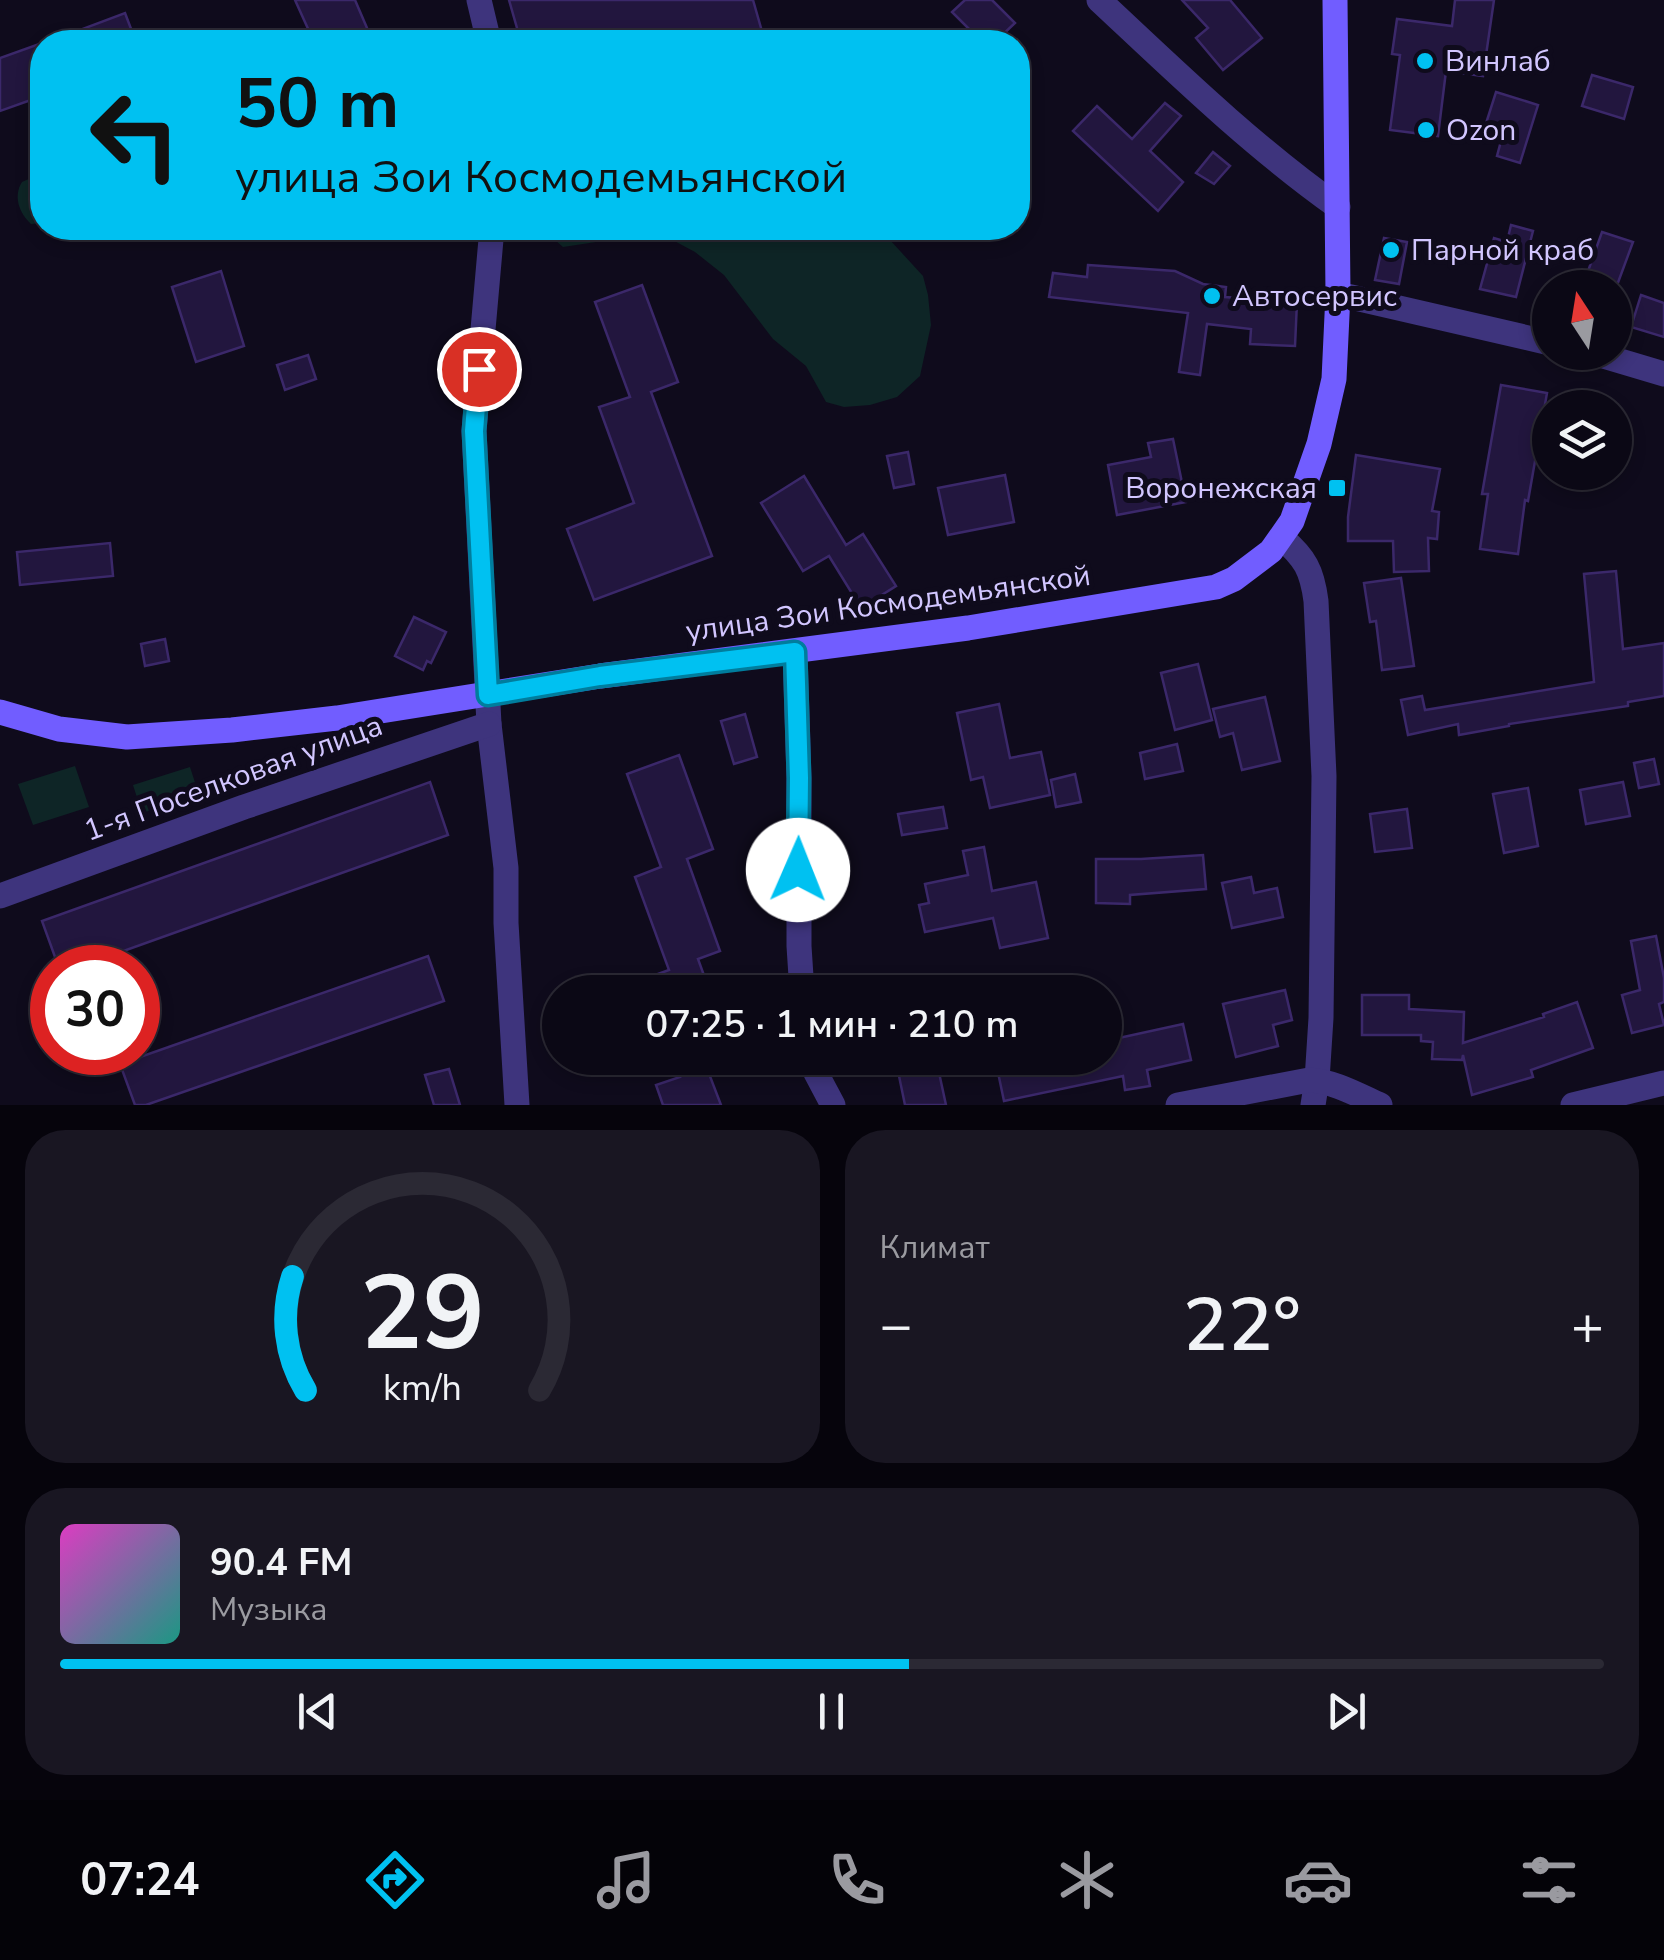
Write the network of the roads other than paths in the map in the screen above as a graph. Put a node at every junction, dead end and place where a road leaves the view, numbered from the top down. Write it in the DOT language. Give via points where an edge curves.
graph roads {
  1 [pos="479,0"];
  2 [pos="1099,0"];
  3 [pos="1335,0"];
  4 [pos="486,30"];
  5 [pos="1338,207"];
  6 [pos="491,240"];
  7 [pos="1338,294"];
  8 [pos="1532,339"];
  9 [pos="1632,364"];
  10 [pos="1664,374"];
  11 [pos="1282,538"];
  12 [pos="795,652"];
  13 [pos="488,695"];
  14 [pos="0,712"];
  15 [pos="488,724"];
  16 [pos="0,896"];
  17 [pos="801,975"];
  18 [pos="820,1075"];
  19 [pos="1664,1084"];
  20 [pos="1315,1093"];
  21 [pos="517,1105"];
  22 [pos="833,1105"];
  23 [pos="1178,1105"];
  24 [pos="1380,1105"];
  25 [pos="1573,1105"];
  1 -- 4 [label="street"];
  2 -- 5 [label="street" via="1220,113"];
  3 -- 5 [label="main road"];
  5 -- 7 [label="main road"];
  6 -- 13 [label="street" via="474,431"];
  7 -- 8 [label="street"];
  7 -- 11 [label="main road" via="1334,379 1324,423 1308,482"];
  9 -- 10 [label="street"];
  11 -- 12 [label="main road, улица Зои Космодемьянской" via="1251,568 1216,587"];
  11 -- 20 [label="street" via="1303,557 1316,601 1324,776"];
  12 -- 13 [label="main road, улица Зои Космодемьянской"];
  12 -- 17 [label="street"];
  13 -- 14 [label="main road, улица Зои Космодемьянской" via="127,738"];
  13 -- 15 [label="street"];
  15 -- 16 [label="street, 1-я Поселковая улица"];
  15 -- 21 [label="street" via="506,868"];
  18 -- 22 [label="street"];
  19 -- 25 [label="street"];
  20 -- 23 [label="street" via="1296,1081"];
  20 -- 24 [label="street" via="1356,1094"];
}
